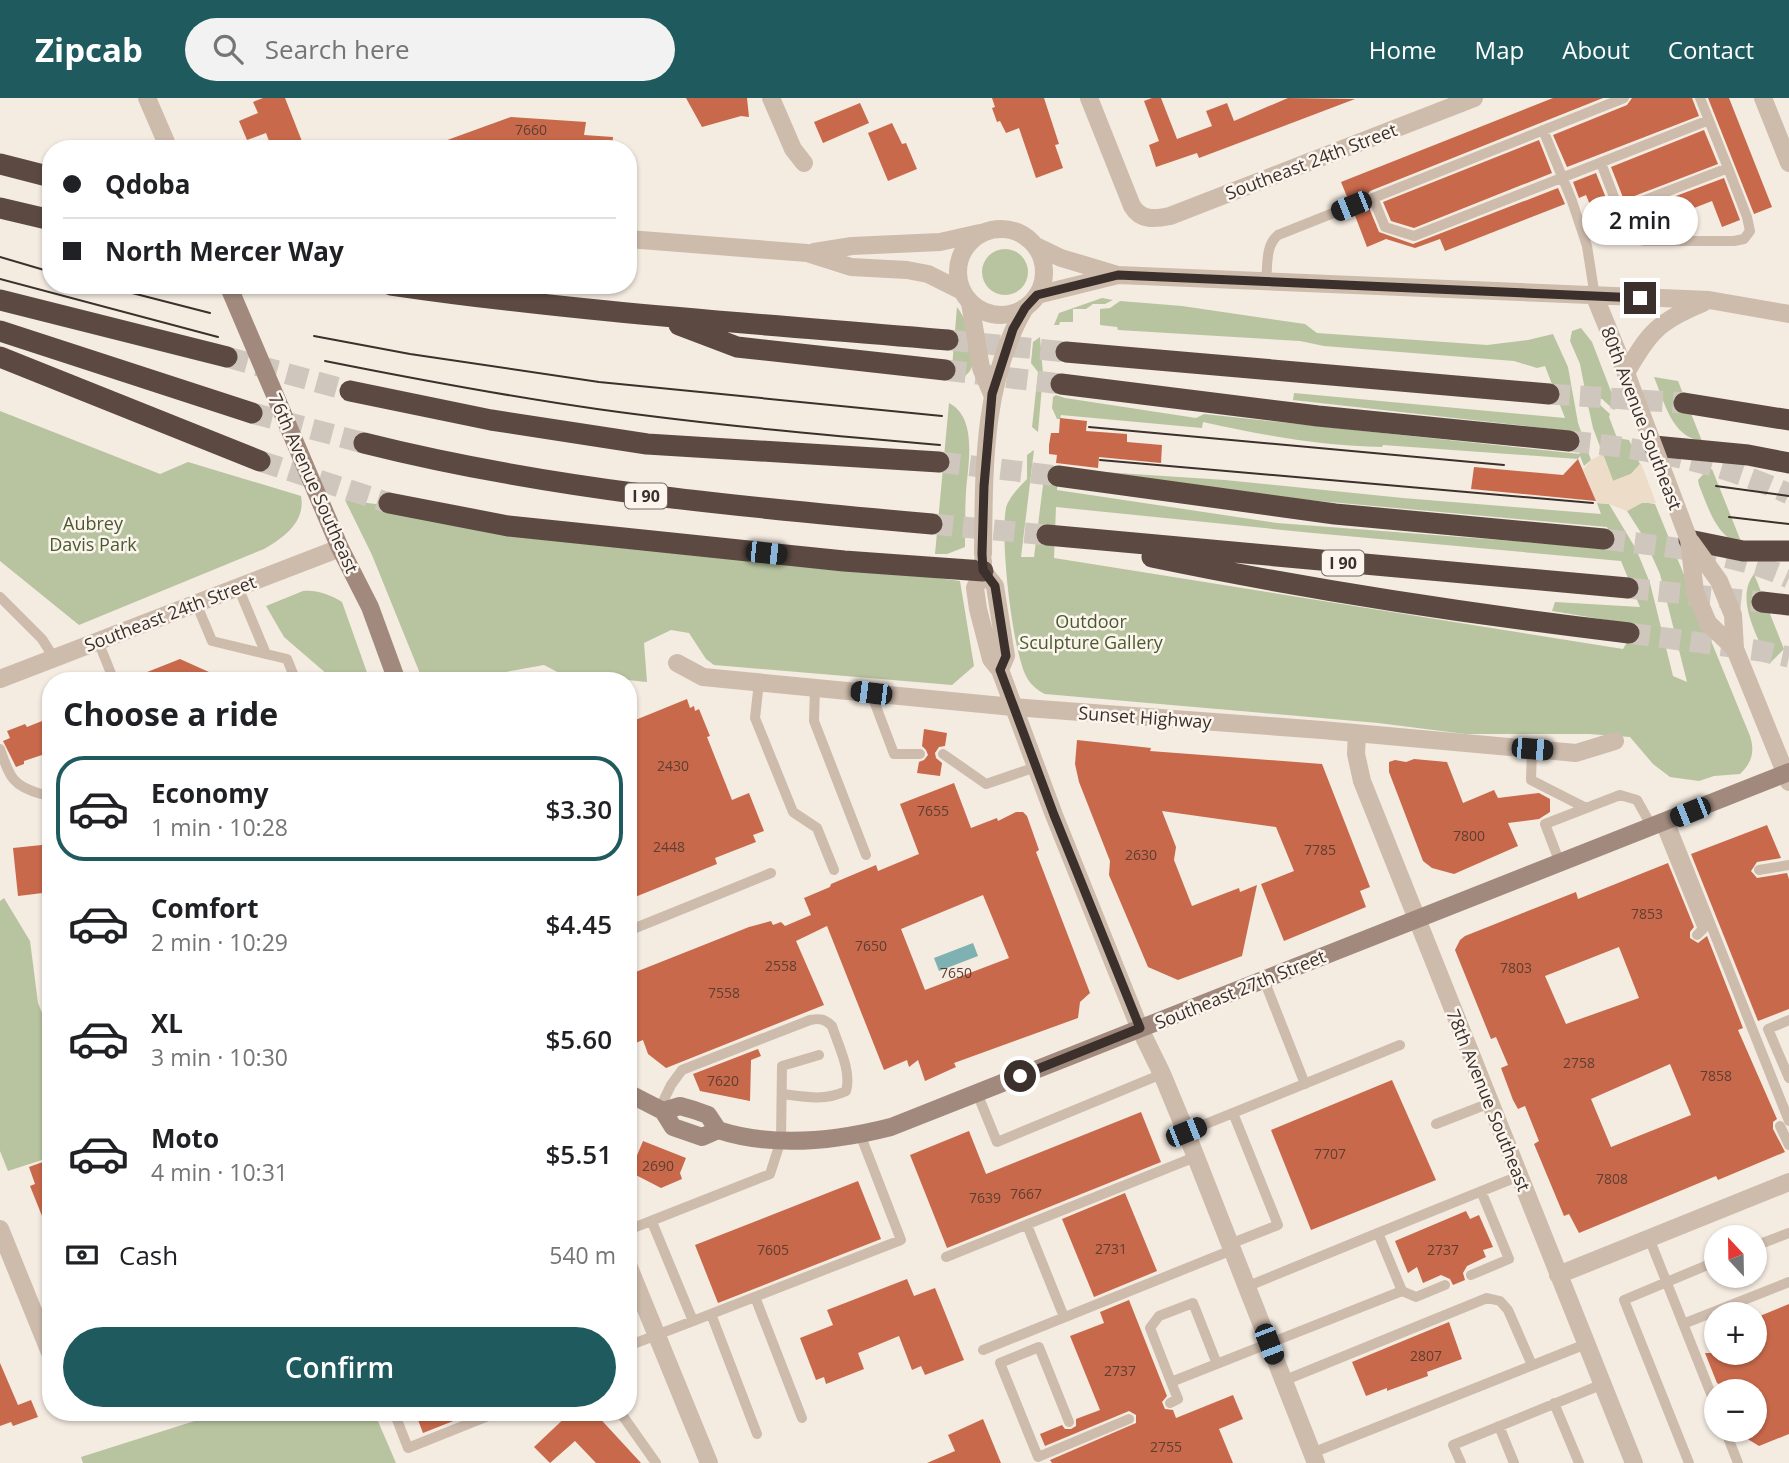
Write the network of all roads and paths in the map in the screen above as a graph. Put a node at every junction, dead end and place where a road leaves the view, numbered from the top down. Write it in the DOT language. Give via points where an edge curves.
graph roads {
  1 [pos="147,98"];
  2 [pos="771,98"];
  3 [pos="1089,98"];
  4 [pos="1474,98"];
  5 [pos="1624,98"];
  6 [pos="1700,98"];
  7 [pos="1763,98"];
  8 [pos="1709,120"];
  9 [pos="1543,130"];
  10 [pos="165,140"];
  11 [pos="804,163"];
  12 [pos="1601,163"];
  13 [pos="1789,163"];
  14 [pos="0,164"];
  15 [pos="1728,168"];
  16 [pos="42,175"];
  17 [pos="1563,178"];
  18 [pos="1351,206"];
  19 [pos="0,208"];
  20 [pos="42,218"];
  21 [pos="986,231"];
  22 [pos="1630,234"];
  23 [pos="637,240"];
  24 [pos="1036,246"];
  25 [pos="807,253"];
  26 [pos="1118,275"];
  27 [pos="1266,281"];
  28 [pos="235,294"];
  29 [pos="448,294"];
  30 [pos="966,297"];
  31 [pos="1595,297"];
  32 [pos="0,300"];
  33 [pos="1709,300"];
  34 [pos="1031,301"];
  35 [pos="1789,314"];
  36 [pos="653,315"];
  37 [pos="0,331"];
  38 [pos="948,340"];
  39 [pos="1066,352"];
  40 [pos="0,357"];
  41 [pos="227,357"];
  42 [pos="945,370"];
  43 [pos="1626,373"];
  44 [pos="1061,384"];
  45 [pos="349,391"];
  46 [pos="992,394"];
  47 [pos="1549,394"];
  48 [pos="1684,403"];
  49 [pos="252,413"];
  50 [pos="1789,420"];
  51 [pos="1569,440"];
  52 [pos="364,443"];
  53 [pos="1654,446"];
  54 [pos="260,461"];
  55 [pos="939,462"];
  56 [pos="1789,463"];
  57 [pos="1058,476"];
  58 [pos="389,503"];
  59 [pos="932,524"];
  60 [pos="1604,539"];
  61 [pos="1689,540"];
  62 [pos="340,548"];
  63 [pos="1789,551"];
  64 [pos="983,562"];
  65 [pos="238,587"];
  66 [pos="1628,588"];
  67 [pos="0,597"];
  68 [pos="1762,602"];
  69 [pos="196,603"];
  70 [pos="1789,605"];
  71 [pos="1629,633"];
  72 [pos="98,641"];
  73 [pos="1735,649"];
  74 [pos="266,654"];
  75 [pos="54,658"];
  76 [pos="677,663"];
  77 [pos="110,672"];
  78 [pos="293,672"];
  79 [pos="394,672"];
  80 [pos="0,680"];
  81 [pos="759,682"];
  82 [pos="815,687"];
  83 [pos="871,693"];
  84 [pos="1013,707"];
  85 [pos="1357,734"];
  86 [pos="1615,741"];
  87 [pos="0,749"];
  88 [pos="1532,749"];
  89 [pos="920,754"];
  90 [pos="943,754"];
  91 [pos="1036,767"];
  92 [pos="1788,776"];
  93 [pos="41,794"];
  94 [pos="1586,808"];
  95 [pos="1661,823"];
  96 [pos="866,855"];
  97 [pos="1560,863"];
  98 [pos="1789,865"];
  99 [pos="834,870"];
  100 [pos="1759,870"];
  101 [pos="771,873"];
  102 [pos="1417,921"];
  103 [pos="637,927"];
  104 [pos="1697,935"];
  105 [pos="1264,980"];
  106 [pos="1789,1020"];
  107 [pos="1140,1028"];
  108 [pos="1400,1045"];
  109 [pos="819,1055"];
  110 [pos="1162,1074"];
  111 [pos="1789,1078"];
  112 [pos="1305,1084"];
  113 [pos="977,1093"];
  114 [pos="783,1094"];
  115 [pos="637,1098"];
  116 [pos="1490,1103"];
  117 [pos="661,1110"];
  118 [pos="1233,1113"];
  119 [pos="1436,1124"];
  120 [pos="1784,1124"];
  121 [pos="1186,1132"];
  122 [pos="860,1134"];
  123 [pos="781,1140"];
  124 [pos="1789,1145"];
  125 [pos="1195,1157"];
  126 [pos="1519,1176"];
  127 [pos="1789,1182"];
  128 [pos="1481,1191"];
  129 [pos="652,1222"];
  130 [pos="1027,1225"];
  131 [pos="637,1227"];
  132 [pos="0,1229"];
  133 [pos="1378,1233"];
  134 [pos="1789,1233"];
  135 [pos="1649,1238"];
  136 [pos="1768,1241"];
  137 [pos="1231,1247"];
  138 [pos="946,1257"];
  139 [pos="1704,1266"];
  140 [pos="1471,1275"];
  141 [pos="1558,1275"];
  142 [pos="1666,1281"];
  143 [pos="1789,1282"];
  144 [pos="1445,1285"];
  145 [pos="637,1287"];
  146 [pos="1246,1287"];
  147 [pos="1402,1291"];
  148 [pos="755,1297"];
  149 [pos="711,1314"];
  150 [pos="1064,1317"];
  151 [pos="693,1321"];
  152 [pos="1683,1324"];
  153 [pos="42,1333"];
  154 [pos="656,1335"];
  155 [pos="637,1342"];
  156 [pos="1269,1344"];
  157 [pos="1586,1344"];
  158 [pos="983,1350"];
  159 [pos="1217,1364"];
  160 [pos="1532,1365"];
  161 [pos="1705,1379"];
  162 [pos="1283,1381"];
  163 [pos="1171,1382"];
  164 [pos="1603,1384"];
  165 [pos="1170,1403"];
  166 [pos="1553,1403"];
  167 [pos="802,1418"];
  168 [pos="1129,1419"];
  169 [pos="398,1421"];
  170 [pos="476,1421"];
  171 [pos="626,1421"];
  172 [pos="1499,1426"];
  173 [pos="1073,1431"];
  174 [pos="757,1434"];
  175 [pos="1730,1442"];
  176 [pos="1314,1458"];
  177 [pos="656,1463"];
  178 [pos="709,1463"];
  179 [pos="1461,1463"];
  180 [pos="1514,1463"];
  181 [pos="1579,1463"];
  182 [pos="1634,1463"];
  183 [pos="1689,1463"];
  184 [pos="1738,1463"];
  1 -- 10 [label="street"];
  2 -- 11 [label="street"];
  3 -- 4 [label="street, Southeast 24th Street" via="1132,206 1146,218 1170,216"];
  5 -- 9 [label="lane"];
  6 -- 8 [label="lane"];
  7 -- 13 [label="street"];
  8 -- 12 [label="lane"];
  8 -- 15 [label="lane"];
  9 -- 17 [label="lane"];
  9 -- 17 [label="lane" via="1373,198 1385,227 1414,236"];
  12 -- 15 [label="lane" via="1619,210"];
  12 -- 17 [label="lane"];
  14 -- 16 [label="highway"];
  15 -- 22 [label="lane" via="1747,217 1750,231 1744,239 1645,241"];
  17 -- 31 [label="lane" via="1587,246"];
  18 -- 27 [label="lane" via="1272,240"];
  19 -- 20 [label="highway"];
  21 -- 24 [label="street" via="1014,230"];
  21 -- 25 [label="street" via="940,243 852,246"];
  21 -- 30 [label="street" via="974,238 961,256 958,277"];
  23 -- 25 [label="street"];
  24 -- 26 [label="street"];
  24 -- 34 [label="street" via="1044,273 1042,286"];
  25 -- 30 [label="street" via="851,267 928,274"];
  26 -- 27 [label="street"];
  26 -- 34 [label="street"];
  27 -- 31 [label="street"];
  28 -- 62 [label="main road, 76th Avenue Southeast"];
  29 -- 36 [label="highway"];
  30 -- 34 [label="street" via="982,311 996,315 1011,314"];
  30 -- 46 [label="street, bridge" via="981,368"];
  31 -- 33 [label="street"];
  31 -- 43 [label="street, 80th Avenue Southeast"];
  32 -- 41 [label="highway"];
  33 -- 35 [label="street"];
  33 -- 43 [label="street" via="1660,324"];
  34 -- 46 [label="street, bridge" via="1013,329"];
  36 -- 38 [label="highway"];
  36 -- 42 [label="highway" via="737,347"];
  37 -- 49 [label="highway"];
  39 -- 47 [label="highway"];
  40 -- 54 [label="highway"];
  43 -- 53 [label="street, 80th Avenue Southeast, bridge"];
  44 -- 51 [label="highway" via="1341,419"];
  45 -- 55 [label="highway" via="491,420 648,444"];
  46 -- 64 [label="street, bridge"];
  48 -- 50 [label="highway"];
  52 -- 59 [label="highway, I 90" via="455,465 615,492"];
  53 -- 56 [label="highway"];
  53 -- 61 [label="street, 80th Avenue Southeast, bridge"];
  57 -- 60 [label="highway" via="1335,514"];
  58 -- 64 [label="highway" via="522,527 844,561"];
  61 -- 63 [label="highway" via="1743,551"];
  61 -- 73 [label="street, 80th Avenue Southeast, bridge" via="1719,581 1732,615"];
  61 -- 73 [label="street, 80th Avenue Southeast, bridge" via="1695,592 1708,623"];
  62 -- 65 [label="street, Southeast 24th Street"];
  62 -- 79 [label="main road, 76th Avenue Southeast" via="370,607"];
  64 -- 84 [label="street" via="995,586 1006,656 1000,670"];
  65 -- 69 [label="street, Southeast 24th Street"];
  65 -- 74 [label="lane"];
  66 -- 71 [label="highway, I 90" via="1052,536 1246,577"];
  67 -- 75 [label="lane" via="42,639"];
  68 -- 70 [label="highway"];
  69 -- 72 [label="street, Southeast 24th Street"];
  69 -- 74 [label="lane" via="212,641"];
  72 -- 75 [label="street, Southeast 24th Street"];
  72 -- 77 [label="lane"];
  73 -- 92 [label="street, 80th Avenue Southeast"];
  74 -- 78 [label="lane" via="288,659"];
  75 -- 80 [label="street, Southeast 24th Street"];
  76 -- 81 [label="street, Sunset Highway" via="702,677"];
  81 -- 82 [label="street, Sunset Highway"];
  81 -- 99 [label="lane" via="755,718 793,812 817,828"];
  82 -- 83 [label="street, Sunset Highway"];
  82 -- 96 [label="lane" via="814,721"];
  83 -- 84 [label="street, Sunset Highway"];
  83 -- 89 [label="lane" via="894,754"];
  84 -- 85 [label="street, Sunset Highway"];
  84 -- 91 [label="street"];
  85 -- 88 [label="street, Sunset Highway"];
  85 -- 102 [label="street, 78th Avenue Southeast" via="1362,781"];
  86 -- 88 [label="street, Sunset Highway" via="1576,753"];
  87 -- 93 [label="lane" via="9,773 22,789"];
  88 -- 94 [label="lane" via="1531,780"];
  90 -- 91 [label="lane" via="986,784"];
  91 -- 107 [label="street"];
  92 -- 95 [label="main road, Southeast 27th Street"];
  94 -- 95 [label="lane" via="1620,795 1637,800"];
  94 -- 97 [label="lane" via="1545,824"];
  95 -- 97 [label="main road, Southeast 27th Street"];
  95 -- 104 [label="lane" via="1703,929"];
  95 -- 120 [label="lane"];
  97 -- 102 [label="main road, Southeast 27th Street"];
  98 -- 100 [label="lane"];
  101 -- 103 [label="lane"];
  102 -- 105 [label="main road, Southeast 27th Street"];
  102 -- 116 [label="street, 78th Avenue Southeast"];
  105 -- 107 [label="main road, Southeast 27th Street"];
  105 -- 112 [label="lane"];
  106 -- 111 [label="lane" via="1769,1028"];
  107 -- 110 [label="street"];
  107 -- 113 [label="main road, Southeast 27th Street"];
  108 -- 112 [label="lane"];
  109 -- 114 [label="lane" via="782,1066"];
  110 -- 113 [label="lane" via="997,1142"];
  110 -- 121 [label="street"];
  112 -- 118 [label="lane"];
  113 -- 122 [label="main road, Southeast 27th Street" via="891,1127"];
  114 -- 117 [label="lane" via="805,1098 846,1091 846,1069 827,1021 810,1020 682,1070"];
  114 -- 123 [label="lane"];
  115 -- 117 [label="main road"];
  116 -- 119 [label="lane"];
  116 -- 126 [label="street, 78th Avenue Southeast"];
  117 -- 123 [label="main road" via="680,1105 708,1115 718,1129 749,1138"];
  118 -- 121 [label="lane"];
  118 -- 137 [label="lane" via="1278,1225"];
  120 -- 124 [label="lane"];
  121 -- 125 [label="street"];
  122 -- 123 [label="main road, Southeast 27th Street"];
  122 -- 148 [label="lane" via="901,1240"];
  123 -- 129 [label="lane" via="770,1174"];
  125 -- 130 [label="lane"];
  125 -- 137 [label="street"];
  126 -- 128 [label="lane"];
  126 -- 141 [label="street, 78th Avenue Southeast"];
  127 -- 135 [label="street"];
  128 -- 133 [label="lane"];
  128 -- 140 [label="lane" via="1509,1259"];
  129 -- 131 [label="lane"];
  129 -- 151 [label="lane"];
  130 -- 138 [label="lane"];
  130 -- 150 [label="lane"];
  132 -- 153 [label="street"];
  133 -- 146 [label="lane"];
  133 -- 147 [label="lane"];
  134 -- 136 [label="lane"];
  135 -- 141 [label="street"];
  135 -- 142 [label="lane"];
  137 -- 146 [label="street"];
  137 -- 150 [label="lane"];
  139 -- 142 [label="lane"];
  141 -- 157 [label="street, 78th Avenue Southeast"];
  142 -- 152 [label="lane"];
  142 -- 183 [label="lane" via="1624,1300"];
  143 -- 152 [label="lane"];
  144 -- 147 [label="lane" via="1416,1297"];
  145 -- 154 [label="street"];
  146 -- 156 [label="street"];
  147 -- 156 [label="lane"];
  148 -- 149 [label="lane"];
  148 -- 167 [label="lane"];
  149 -- 151 [label="lane"];
  149 -- 174 [label="lane"];
  150 -- 158 [label="lane"];
  151 -- 154 [label="lane"];
  152 -- 161 [label="lane"];
  154 -- 155 [label="lane"];
  154 -- 178 [label="street"];
  156 -- 159 [label="lane"];
  156 -- 162 [label="street"];
  157 -- 160 [label="lane"];
  157 -- 164 [label="street, 78th Avenue Southeast"];
  159 -- 163 [label="lane"];
  159 -- 163 [label="lane" via="1193,1303 1159,1315 1150,1328"];
  160 -- 162 [label="lane" via="1508,1310 1487,1297"];
  160 -- 176 [label="lane"];
  162 -- 176 [label="street"];
  163 -- 165 [label="lane" via="1178,1399"];
  164 -- 166 [label="lane"];
  164 -- 182 [label="street, 78th Avenue Southeast"];
  166 -- 172 [label="lane"];
  166 -- 181 [label="lane"];
  168 -- 173 [label="lane"];
  169 -- 170 [label="lane" via="408,1448"];
  171 -- 177 [label="lane"];
  172 -- 179 [label="lane" via="1453,1445"];
  172 -- 180 [label="lane"];
  173 -- 173 [label="lane" via="1039,1347 1000,1363 1038,1457"];
  175 -- 184 [label="lane"];
}
